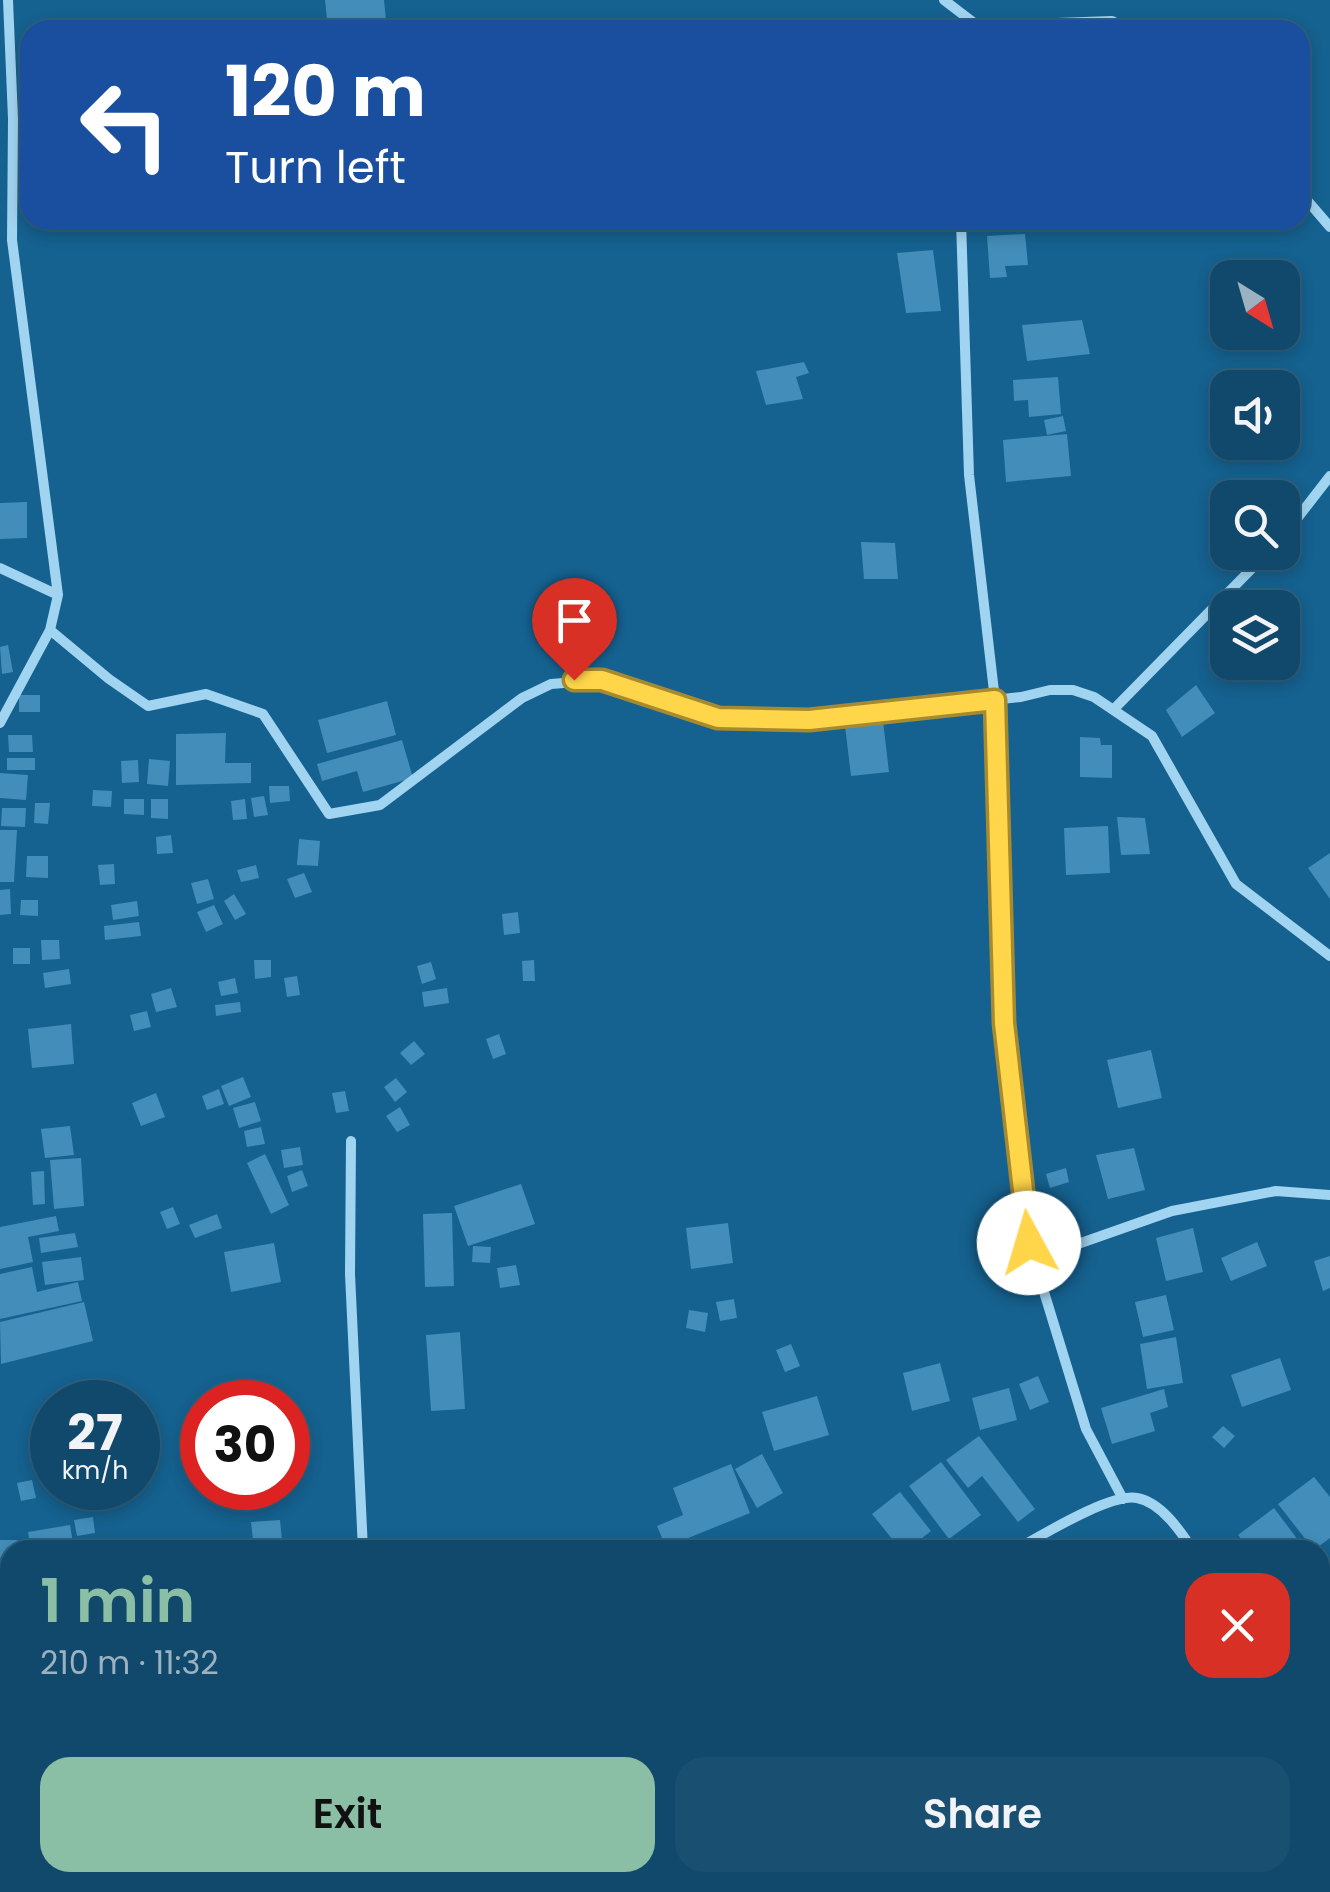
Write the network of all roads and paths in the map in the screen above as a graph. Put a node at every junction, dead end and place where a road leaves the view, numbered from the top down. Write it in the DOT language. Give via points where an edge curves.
graph roads {
  1 [pos="8,0"];
  2 [pos="944,0"];
  3 [pos="968,20"];
  4 [pos="1310,204"];
  5 [pos="1330,227"];
  6 [pos="961,230"];
  7 [pos="1330,476"];
  8 [pos="1300,515"];
  9 [pos="0,568"];
  10 [pos="1250,570"];
  11 [pos="58,596"];
  12 [pos="50,630"];
  13 [pos="995,700"];
  14 [pos="1113,710"];
  15 [pos="0,723"];
  16 [pos="1330,956"];
  17 [pos="351,1141"];
  18 [pos="1330,1195"];
  19 [pos="1029,1243"];
  20 [pos="1123,1499"];
  21 [pos="363,1540"];
  22 [pos="1034,1540"];
  23 [pos="1186,1540"];
  1 -- 11 [label="street" via="12,240"];
  2 -- 3 [label="street"];
  4 -- 5 [label="street"];
  6 -- 13 [label="street" via="969,475"];
  7 -- 8 [label="street"];
  9 -- 11 [label="street"];
  10 -- 14 [label="street"];
  11 -- 12 [label="street"];
  12 -- 13 [label="street" via="148,706 206,694 263,714 329,814 380,805 522,698 574,680 602,680 718,718 809,720"];
  12 -- 15 [label="street"];
  13 -- 14 [label="street" via="1073,690"];
  13 -- 19 [label="street" via="1004,1023"];
  14 -- 16 [label="street" via="1152,736 1236,884"];
  17 -- 21 [label="street" via="350,1274"];
  18 -- 19 [label="street" via="1276,1190 1172,1210 1058,1252"];
  19 -- 20 [label="street" via="1086,1429"];
  20 -- 22 [label="street"];
  20 -- 23 [label="street" via="1156,1507"];
}
